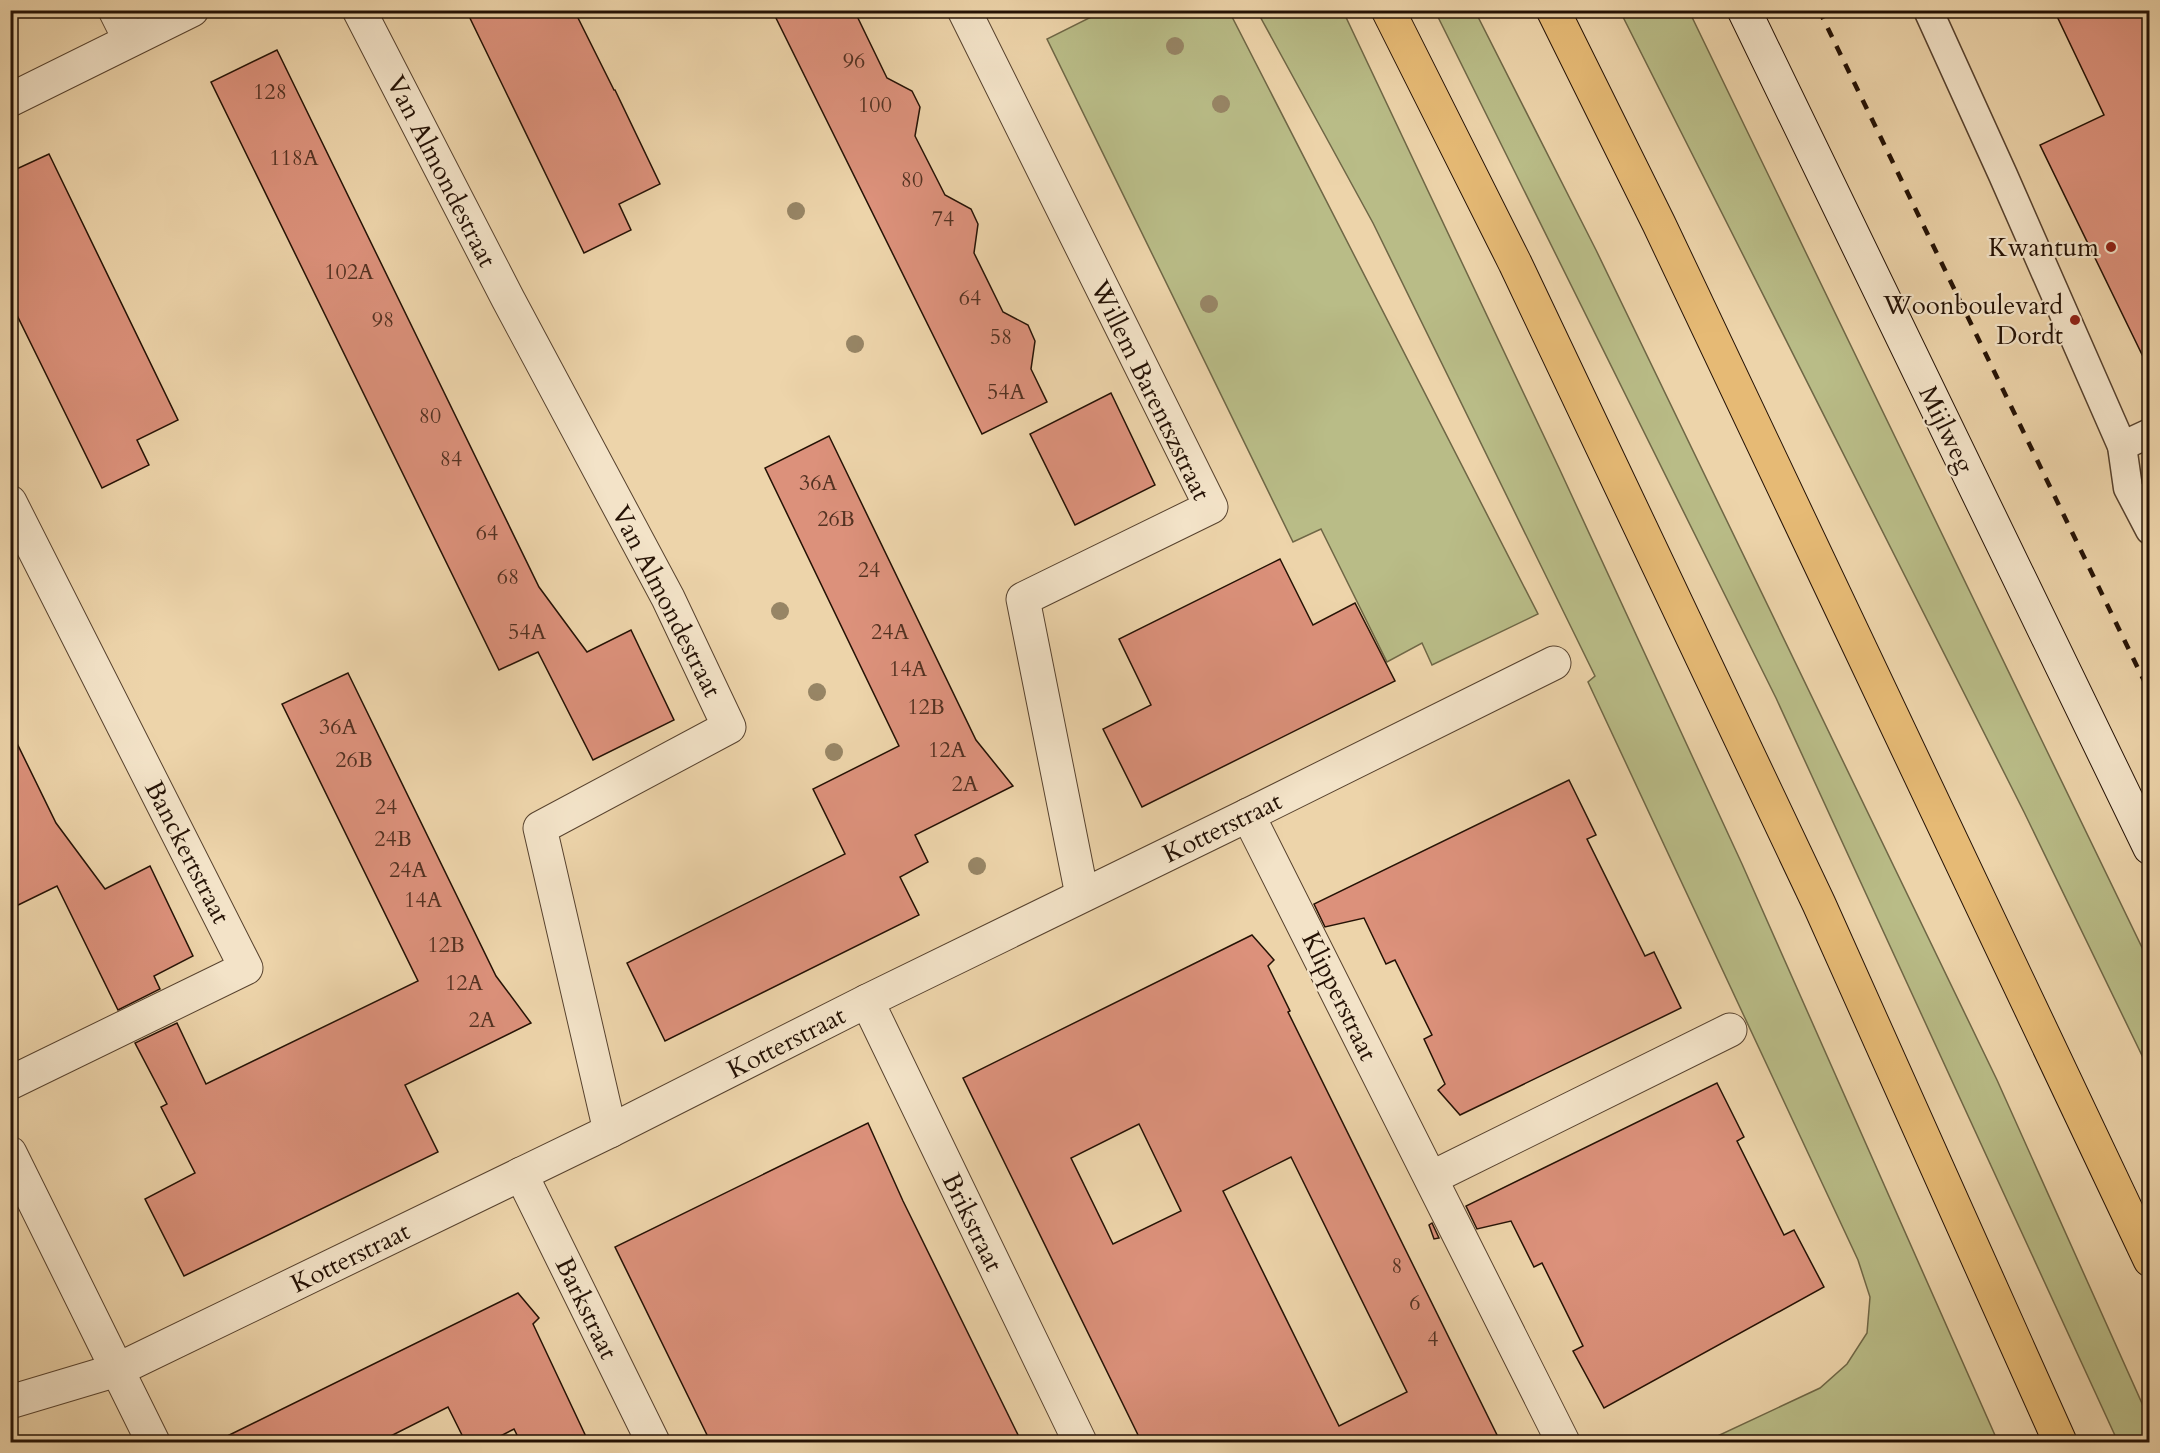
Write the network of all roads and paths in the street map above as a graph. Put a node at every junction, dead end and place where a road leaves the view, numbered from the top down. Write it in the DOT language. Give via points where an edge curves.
graph roads {
  1 [pos="115,10"];
  2 [pos="192,10"];
  3 [pos="359,10"];
  4 [pos="964,10"];
  5 [pos="1388,10"];
  6 [pos="1553,10"];
  7 [pos="1744,10"];
  8 [pos="1928,10"];
  9 [pos="130,40"];
  10 [pos="10,100"];
  11 [pos="2150,433"];
  12 [pos="2122,446"];
  13 [pos="10,502"];
  14 [pos="2150,530"];
  15 [pos="1554,663"];
  16 [pos="1248,815"];
  17 [pos="2150,848"];
  18 [pos="1082,895"];
  19 [pos="867,1001"];
  20 [pos="1730,1030"];
  21 [pos="10,1083"];
  22 [pos="610,1131"];
  23 [pos="10,1153"];
  24 [pos="521,1174"];
  25 [pos="1431,1178"];
  26 [pos="2150,1260"];
  27 [pos="117,1370"];
  28 [pos="10,1402"];
  29 [pos="153,1443"];
  30 [pos="653,1443"];
  31 [pos="1080,1443"];
  32 [pos="1563,1443"];
  33 [pos="2060,1443"];
  1 -- 9 [label="street"];
  2 -- 9 [label="street"];
  3 -- 22 [label="street, Van Almondestraat" via="668,598 729,727 540,828"];
  4 -- 18 [label="street, Willem Barentszstraat" via="1211,507 1023,599"];
  5 -- 33 [label="highway" via="1515,263 1809,882"];
  6 -- 26 [label="highway" via="1659,224"];
  7 -- 17 [label="street, Mijlweg"];
  8 -- 12 [label="lane"];
  9 -- 10 [label="street"];
  11 -- 12 [label="lane"];
  12 -- 14 [label="lane" via="2128,488"];
  13 -- 21 [label="street, Banckertstraat" via="246,968"];
  15 -- 16 [label="street, Kotterstraat"];
  16 -- 18 [label="street, Kotterstraat"];
  16 -- 25 [label="street, Klipperstraat"];
  18 -- 19 [label="street, Kotterstraat"];
  19 -- 22 [label="street, Kotterstraat"];
  19 -- 31 [label="street, Brikstraat"];
  20 -- 25 [label="street"];
  22 -- 24 [label="street, Kotterstraat"];
  23 -- 27 [label="street"];
  24 -- 27 [label="street, Kotterstraat"];
  24 -- 30 [label="street, Barkstraat"];
  25 -- 32 [label="street, Klipperstraat"];
  27 -- 28 [label="street, Kotterstraat"];
  27 -- 29 [label="street"];
}
